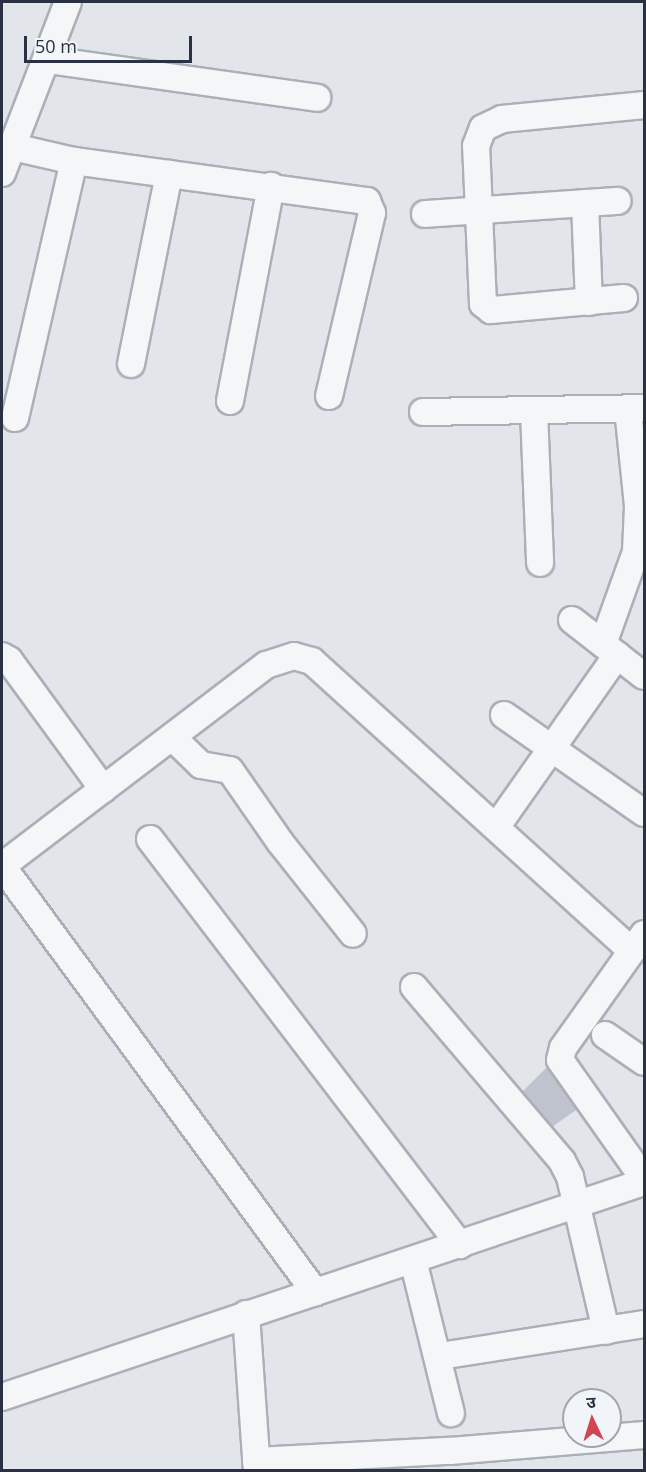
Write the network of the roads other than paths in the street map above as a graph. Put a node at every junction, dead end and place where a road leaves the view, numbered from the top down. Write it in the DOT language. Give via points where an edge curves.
graph roads {
  1 [pos="68,2"];
  2 [pos="48,60"];
  3 [pos="317,98"];
  4 [pos="645,105"];
  5 [pos="13,147"];
  6 [pos="74,161"];
  7 [pos="2,172"];
  8 [pos="169,174"];
  9 [pos="271,186"];
  10 [pos="618,201"];
  11 [pos="585,203"];
  12 [pos="479,210"];
  13 [pos="425,214"];
  14 [pos="624,298"];
  15 [pos="588,302"];
  16 [pos="131,364"];
  17 [pos="329,396"];
  18 [pos="230,401"];
  19 [pos="636,409"];
  20 [pos="534,411"];
  21 [pos="423,412"];
  22 [pos="15,418"];
  23 [pos="640,552"];
  24 [pos="540,563"];
  25 [pos="572,620"];
  26 [pos="610,649"];
  27 [pos="2,656"];
  28 [pos="645,676"];
  29 [pos="504,715"];
  30 [pos="172,737"];
  31 [pos="554,748"];
  32 [pos="103,789"];
  33 [pos="645,813"];
  34 [pos="497,826"];
  35 [pos="150,839"];
  36 [pos="2,866"];
  37 [pos="353,934"];
  38 [pos="638,943"];
  39 [pos="414,987"];
  40 [pos="605,1035"];
  41 [pos="645,1062"];
  42 [pos="645,1181"];
  43 [pos="577,1207"];
  44 [pos="460,1245"];
  45 [pos="413,1260"];
  46 [pos="315,1292"];
  47 [pos="246,1314"];
  48 [pos="645,1324"];
  49 [pos="606,1331"];
  50 [pos="440,1356"];
  51 [pos="2,1397"];
  52 [pos="451,1413"];
  53 [pos="645,1435"];
  54 [pos="257,1466"];
  1 -- 2 [label="street"];
  2 -- 3 [label="street"];
  2 -- 5 [label="street"];
  4 -- 12 [label="street" via="489,123 479,133 476,146"];
  5 -- 6 [label="street"];
  5 -- 7 [label="street"];
  6 -- 8 [label="street"];
  6 -- 22 [label="street"];
  8 -- 9 [label="street"];
  8 -- 16 [label="street"];
  9 -- 17 [label="street" via="361,198 370,206"];
  9 -- 18 [label="street"];
  10 -- 11 [label="street"];
  11 -- 12 [label="street"];
  11 -- 15 [label="street"];
  12 -- 13 [label="street"];
  12 -- 15 [label="street" via="482,300 488,308"];
  14 -- 15 [label="street"];
  19 -- 20 [label="street"];
  19 -- 23 [label="street"];
  20 -- 21 [label="street"];
  20 -- 24 [label="street"];
  23 -- 26 [label="street"];
  25 -- 26 [label="street"];
  26 -- 28 [label="street"];
  26 -- 31 [label="street"];
  27 -- 32 [label="street" via="9,660"];
  29 -- 31 [label="street"];
  30 -- 32 [label="street"];
  30 -- 34 [label="street" via="266,665 294,656 312,661"];
  30 -- 37 [label="street" via="201,765 230,770 280,842"];
  31 -- 33 [label="street"];
  31 -- 34 [label="street"];
  32 -- 36 [label="street"];
  34 -- 38 [label="street"];
  35 -- 44 [label="street"];
  36 -- 46 [label="street"];
  38 -- 42 [label="street" via="563,1048 560,1060"];
  39 -- 43 [label="street" via="562,1161"];
  40 -- 41 [label="street"];
  42 -- 43 [label="street"];
  43 -- 44 [label="street"];
  43 -- 49 [label="street"];
  44 -- 45 [label="street"];
  45 -- 46 [label="street"];
  45 -- 50 [label="street"];
  46 -- 47 [label="street"];
  47 -- 51 [label="street"];
  47 -- 54 [label="street"];
  48 -- 49 [label="street"];
  49 -- 50 [label="street"];
  50 -- 52 [label="street"];
  53 -- 54 [label="street"];
}
